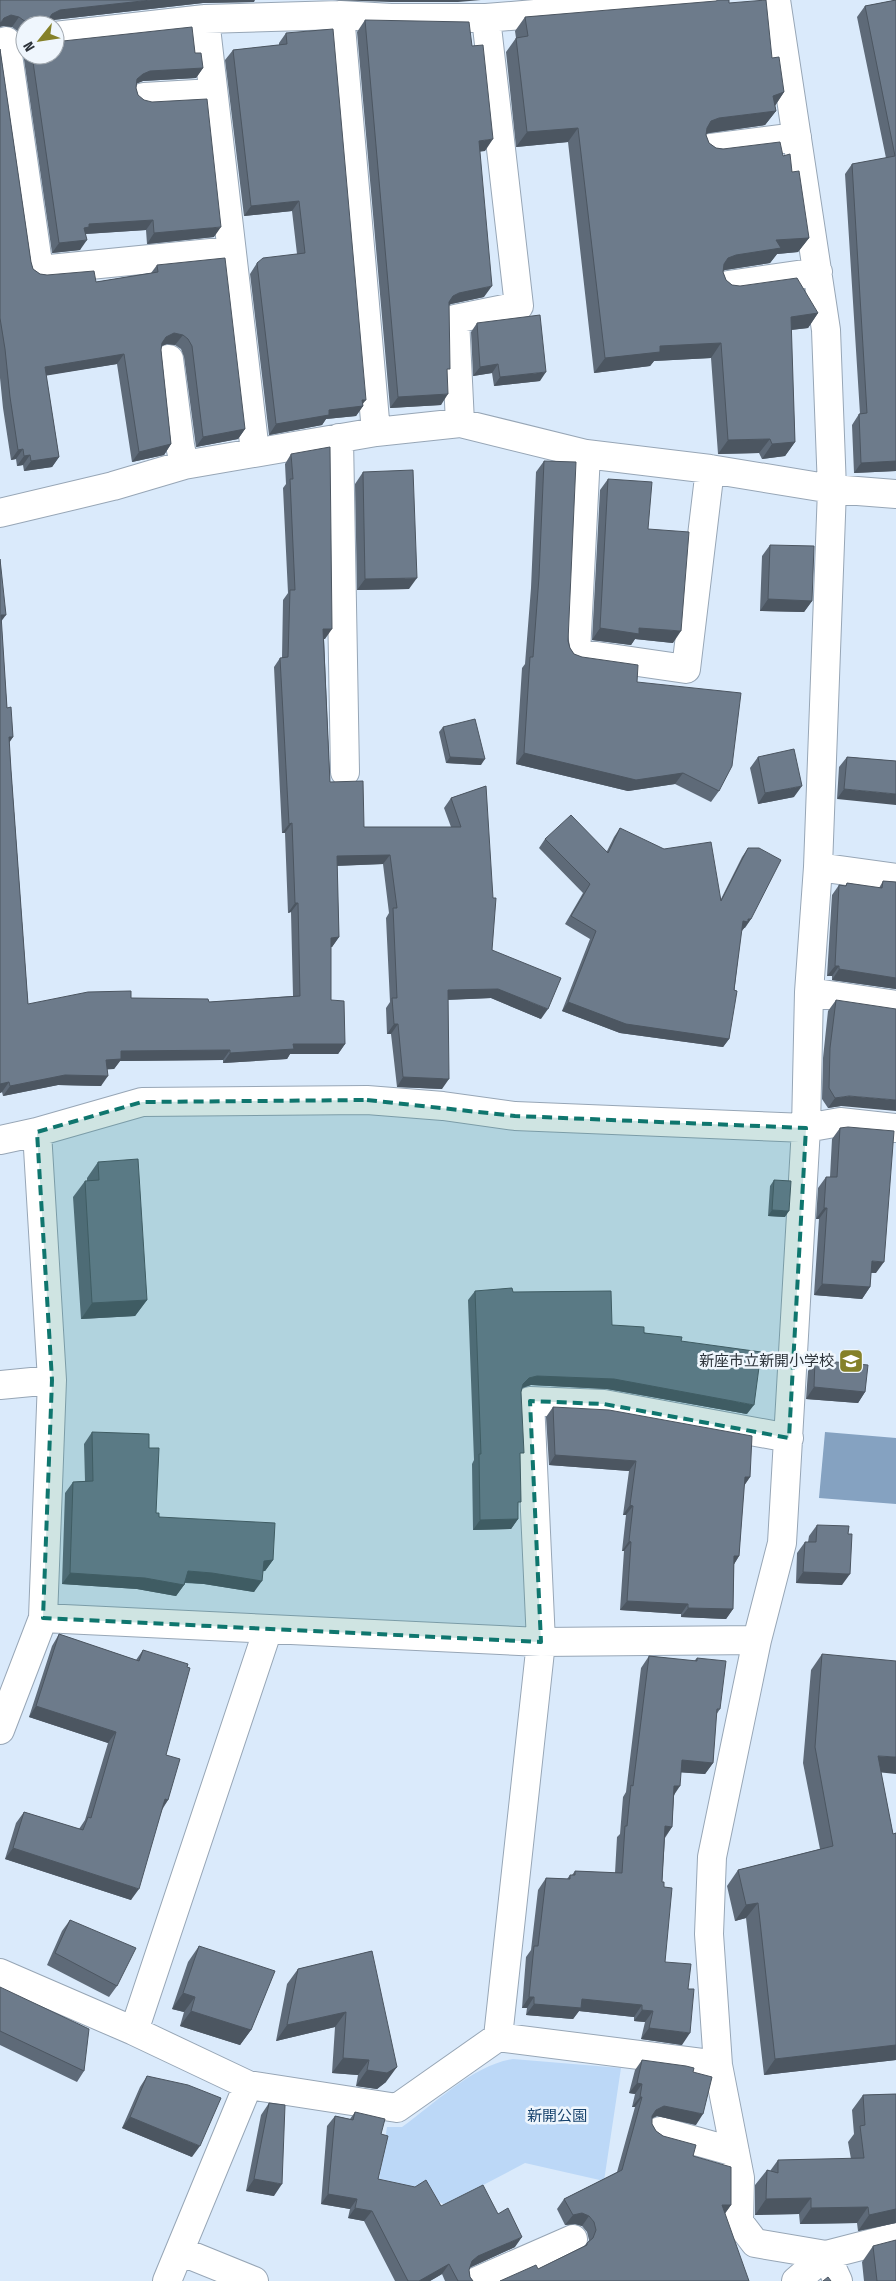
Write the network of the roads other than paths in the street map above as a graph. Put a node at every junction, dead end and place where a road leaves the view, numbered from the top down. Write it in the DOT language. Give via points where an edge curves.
graph roads {
  1 [pos="704,0"];
  2 [pos="776,0"];
  3 [pos="390,9"];
  4 [pos="340,15"];
  5 [pos="486,18"];
  6 [pos="205,19"];
  7 [pos="65,35"];
  8 [pos="10,41"];
  9 [pos="213,93"];
  10 [pos="144,97"];
  11 [pos="797,137"];
  12 [pos="711,148"];
  13 [pos="231,251"];
  14 [pos="818,272"];
  15 [pos="728,285"];
  16 [pos="169,359"];
  17 [pos="460,423"];
  18 [pos="376,432"];
  19 [pos="340,438"];
  20 [pos="254,452"];
  21 [pos="586,454"];
  22 [pos="184,465"];
  23 [pos="710,469"];
  24 [pos="832,489"];
  25 [pos="896,494"];
  26 [pos="0,513"];
  27 [pos="345,772"];
  28 [pos="818,867"];
  29 [pos="896,878"];
  30 [pos="809,992"];
  31 [pos="896,1006"];
  32 [pos="806,1128"];
  33 [pos="896,1128"];
  34 [pos="37,1132"];
  35 [pos="0,1140"];
  36 [pos="52,1380"];
  37 [pos="0,1385"];
  38 [pos="789,1438"];
  39 [pos="44,1618"];
  40 [pos="268,1629"];
  41 [pos="757,1640"];
  42 [pos="541,1642"];
  43 [pos="0,1730"];
  44 [pos="0,1973"];
  45 [pos="134,2031"];
  46 [pos="498,2037"];
  47 [pos="718,2065"];
  48 [pos="248,2085"];
  49 [pos="660,2131"];
  50 [pos="735,2152"];
  51 [pos="896,2237"];
  52 [pos="573,2239"];
  53 [pos="180,2251"];
  54 [pos="826,2254"];
  55 [pos="167,2281"];
  56 [pos="254,2281"];
  57 [pos="477,2281"];
  58 [pos="796,2281"];
  59 [pos="838,2281"];
  1 -- 5 [label="street"];
  2 -- 11 [label="street"];
  3 -- 4 [label="street"];
  3 -- 5 [label="street"];
  4 -- 6 [label="street"];
  4 -- 18 [label="street"];
  5 -- 17 [label="street" via="518,306 455,319"];
  6 -- 7 [label="street"];
  6 -- 9 [label="street"];
  8 -- 13 [label="street" via="39,270"];
  9 -- 10 [label="street"];
  9 -- 13 [label="street"];
  11 -- 12 [label="street"];
  11 -- 14 [label="street"];
  13 -- 20 [label="street"];
  14 -- 15 [label="street"];
  14 -- 24 [label="street" via="826,330"];
  16 -- 22 [label="street"];
  17 -- 18 [label="street"];
  17 -- 21 [label="street"];
  18 -- 19 [label="street"];
  19 -- 20 [label="street"];
  19 -- 27 [label="street"];
  20 -- 22 [label="street"];
  21 -- 23 [label="street"];
  21 -- 23 [label="street" via="576,652 686,669"];
  22 -- 26 [label="street"];
  23 -- 24 [label="street"];
  24 -- 25 [label="street"];
  24 -- 28 [label="street"];
  28 -- 29 [label="street"];
  28 -- 30 [label="street"];
  30 -- 31 [label="street"];
  30 -- 32 [label="street"];
  32 -- 33 [label="street" via="840,1122"];
  32 -- 34 [label="street" via="515,1116 367,1100 142,1102"];
  32 -- 38 [label="street"];
  34 -- 35 [label="street"];
  34 -- 36 [label="street"];
  36 -- 37 [label="street"];
  36 -- 39 [label="street"];
  38 -- 41 [label="street" via="782,1543"];
  38 -- 42 [label="street" via="604,1404 530,1401"];
  39 -- 40 [label="street"];
  39 -- 43 [label="street"];
  40 -- 42 [label="street"];
  40 -- 45 [label="street"];
  41 -- 42 [label="street"];
  41 -- 47 [label="street" via="712,1857 709,1934"];
  42 -- 46 [label="street"];
  44 -- 45 [label="street"];
  45 -- 48 [label="street"];
  46 -- 47 [label="street"];
  46 -- 48 [label="street" via="397,2108"];
  47 -- 50 [label="street"];
  48 -- 53 [label="street"];
  49 -- 50 [label="street"];
  50 -- 54 [label="street" via="740,2178 739,2222 754,2243"];
  51 -- 54 [label="street"];
  52 -- 57 [label="street"];
  53 -- 55 [label="street"];
  53 -- 56 [label="street"];
  54 -- 58 [label="street"];
  54 -- 59 [label="street"];
}
